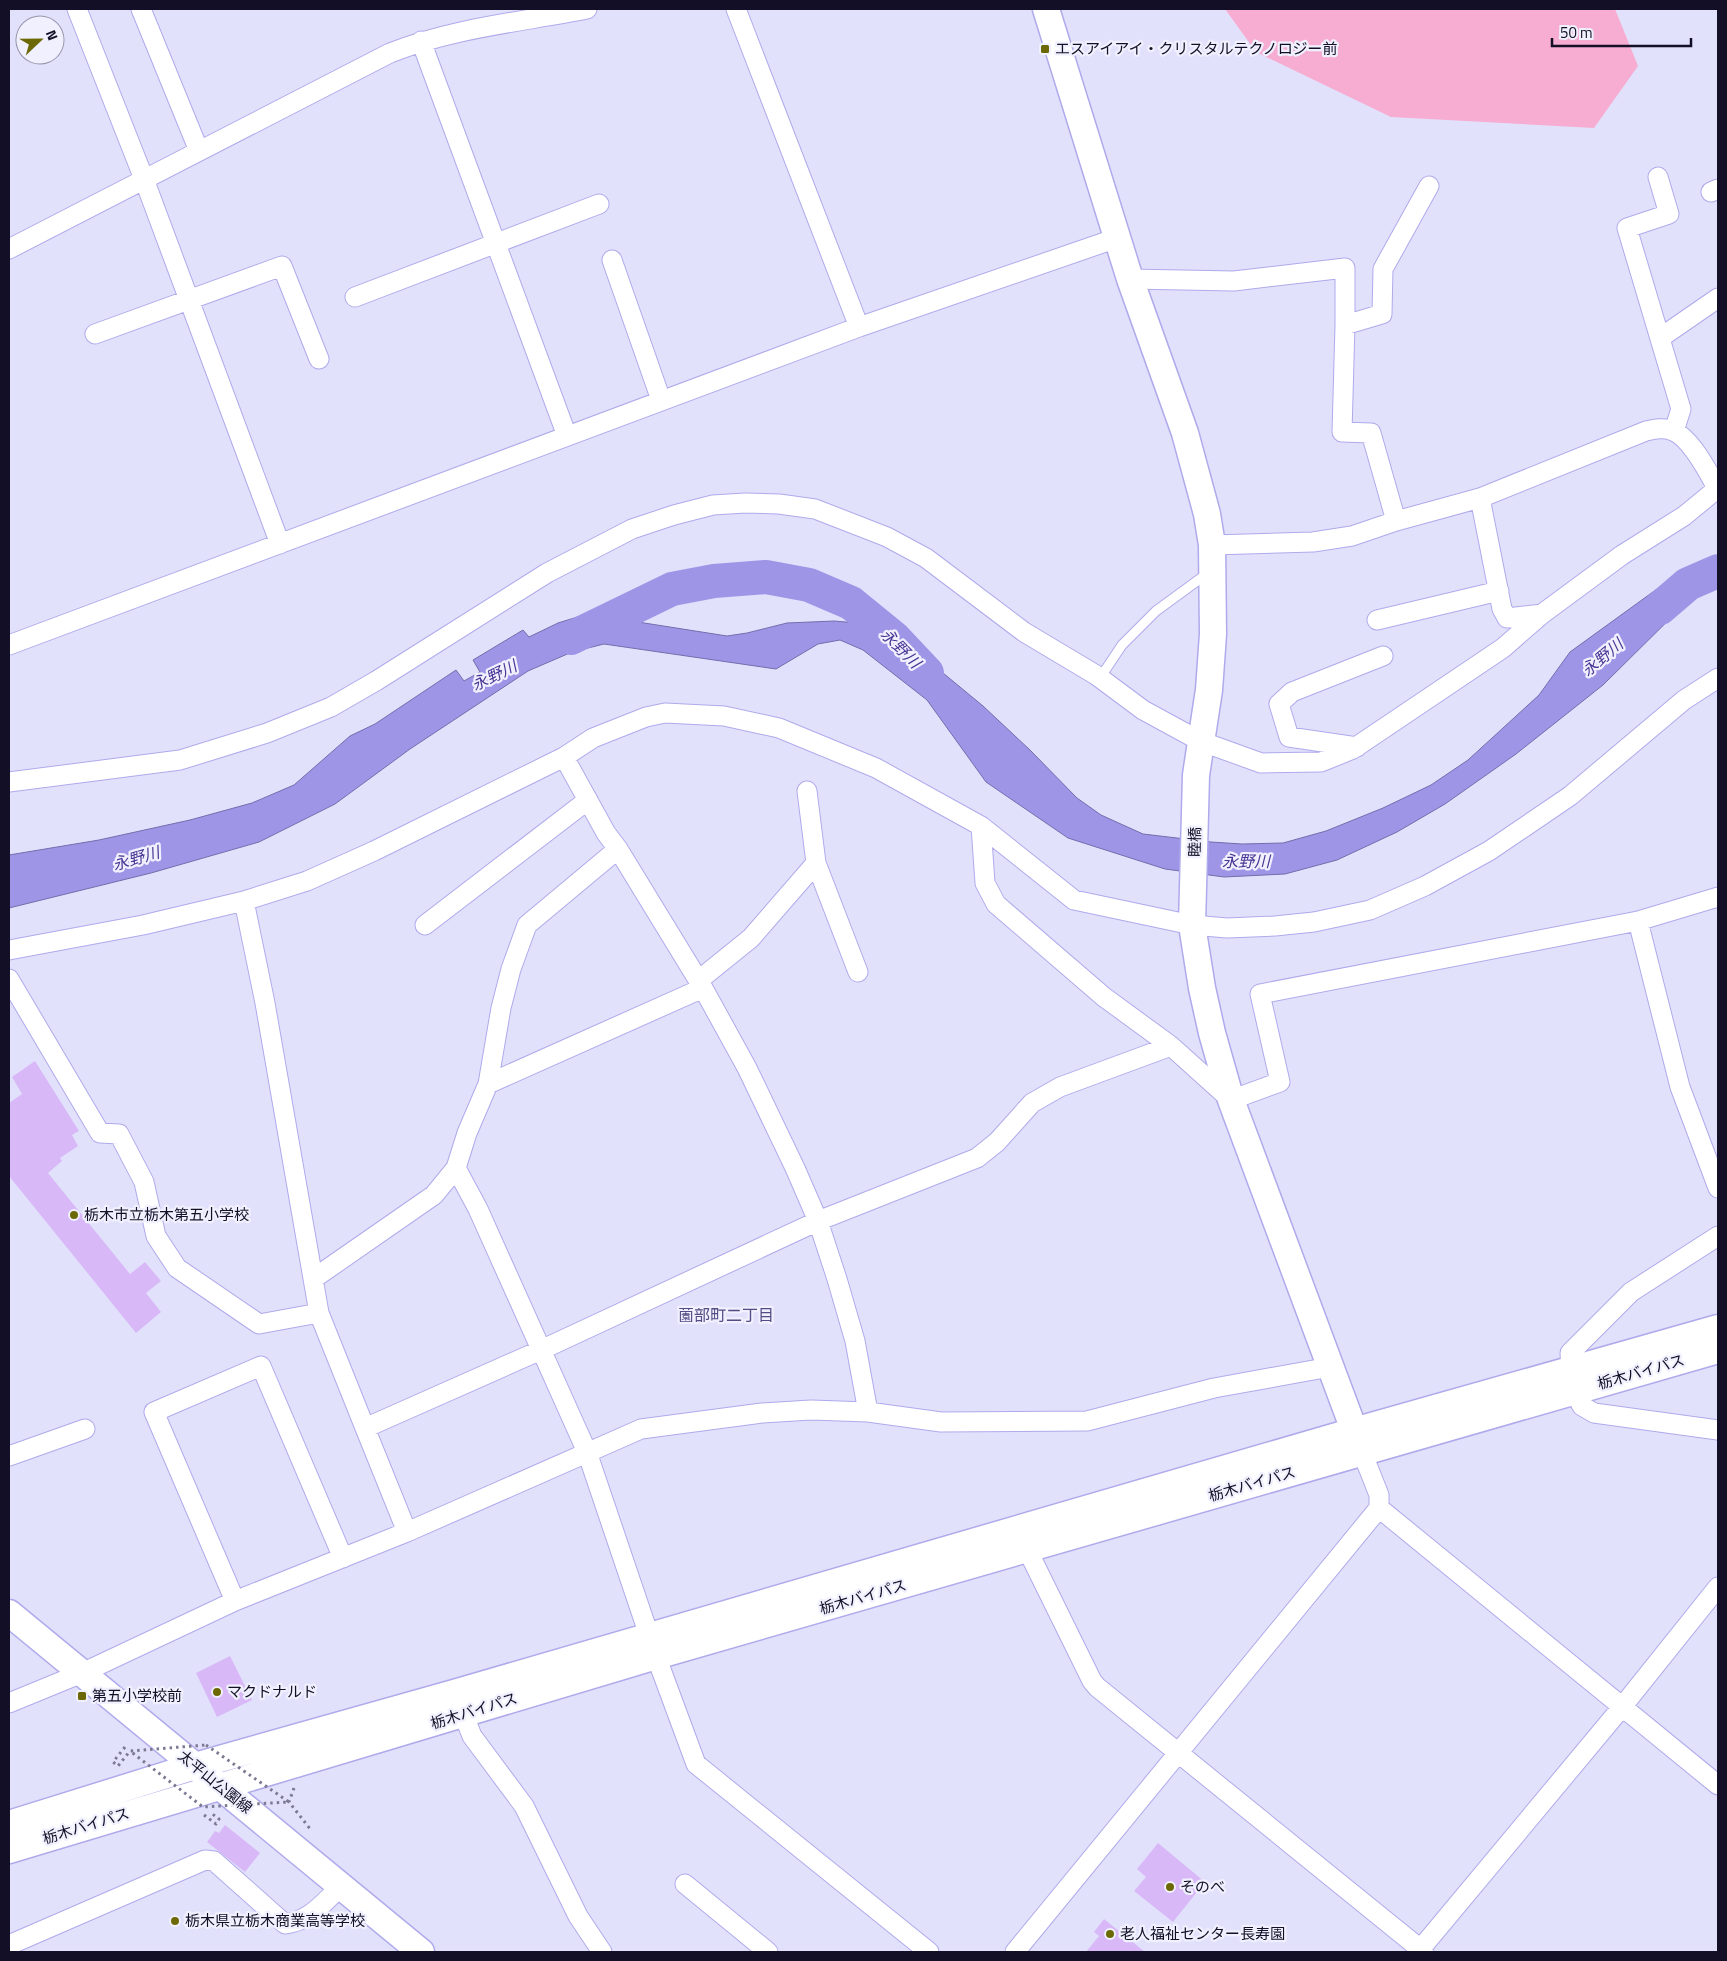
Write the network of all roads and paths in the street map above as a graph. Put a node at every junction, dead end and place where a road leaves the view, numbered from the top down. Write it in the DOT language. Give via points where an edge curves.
graph roads {
  1 [pos="77,9"];
  2 [pos="141,9"];
  3 [pos="510,9"];
  4 [pos="587,9"];
  5 [pos="736,9"];
  6 [pos="1046,9"];
  7 [pos="550,13"];
  8 [pos="525,19"];
  9 [pos="421,41"];
  10 [pos="200,151"];
  11 [pos="1658,177"];
  12 [pos="144,179"];
  13 [pos="1429,186"];
  14 [pos="599,204"];
  15 [pos="1117,238"];
  16 [pos="496,244"];
  17 [pos="9,249"];
  18 [pos="612,260"];
  19 [pos="1130,278"];
  20 [pos="355,297"];
  21 [pos="1718,298"];
  22 [pos="189,300"];
  23 [pos="1346,325"];
  24 [pos="859,327"];
  25 [pos="95,334"];
  26 [pos="1660,338"];
  27 [pos="318,359"];
  28 [pos="661,400"];
  29 [pos="1674,431"];
  30 [pos="567,436"];
  31 [pos="1718,489"];
  32 [pos="1480,498"];
  33 [pos="1396,521"];
  34 [pos="280,544"];
  35 [pos="1212,557"];
  36 [pos="1499,591"];
  37 [pos="1542,614"];
  38 [pos="1377,620"];
  39 [pos="9,645"];
  40 [pos="1383,656"];
  41 [pos="1100,678"];
  42 [pos="1718,678"];
  43 [pos="1200,741"];
  44 [pos="1357,747"];
  45 [pos="564,757"];
  46 [pos="9,782"];
  47 [pos="807,791"];
  48 [pos="588,800"];
  49 [pos="981,826"];
  50 [pos="618,849"];
  51 [pos="816,863"];
  52 [pos="1718,897"];
  53 [pos="244,901"];
  54 [pos="1193,917"];
  55 [pos="1638,921"];
  56 [pos="425,925"];
  57 [pos="9,950"];
  58 [pos="858,972"];
  59 [pos="9,980"];
  60 [pos="701,984"];
  61 [pos="1171,1046"];
  62 [pos="488,1084"];
  63 [pos="1231,1100"];
  64 [pos="456,1168"];
  65 [pos="1718,1188"];
  66 [pos="818,1221"];
  67 [pos="1718,1236"];
  68 [pos="313,1278"];
  69 [pos="319,1313"];
  70 [pos="1718,1328"];
  71 [pos="541,1350"];
  72 [pos="1718,1350"];
  73 [pos="1330,1367"];
  74 [pos="1572,1381"];
  75 [pos="868,1412"];
  76 [pos="365,1428"];
  77 [pos="85,1429"];
  78 [pos="1718,1430"];
  79 [pos="1358,1441"];
  80 [pos="587,1452"];
  81 [pos="9,1456"];
  82 [pos="1379,1508"];
  83 [pos="407,1532"];
  84 [pos="1028,1549"];
  85 [pos="343,1558"];
  86 [pos="1718,1587"];
  87 [pos="235,1601"];
  88 [pos="9,1613"];
  89 [pos="653,1645"];
  90 [pos="82,1673"];
  91 [pos="9,1703"];
  92 [pos="459,1704"];
  93 [pos="1622,1707"];
  94 [pos="199,1739"];
  95 [pos="215,1742"];
  96 [pos="125,1747"];
  97 [pos="130,1751"];
  98 [pos="1180,1753"];
  99 [pos="200,1755"];
  100 [pos="220,1786"];
  101 [pos="294,1786"];
  102 [pos="1718,1786"];
  103 [pos="289,1802"];
  104 [pos="203,1807"];
  105 [pos="201,1813"];
  106 [pos="9,1824"];
  107 [pos="312,1833"];
  108 [pos="9,1850"];
  109 [pos="685,1884"];
  110 [pos="341,1886"];
  111 [pos="9,1945"];
  112 [pos="1421,1951"];
  113 [pos="421,1952"];
  114 [pos="602,1952"];
  115 [pos="768,1952"];
  116 [pos="929,1952"];
  117 [pos="1015,1952"];
  1 -- 12 [label="street"];
  2 -- 10 [label="street"];
  3 -- 8 [label="street"];
  4 -- 7 [label="street"];
  5 -- 24 [label="street"];
  6 -- 15 [label="main road, 睦橋"];
  7 -- 8 [label="street"];
  8 -- 9 [label="street"];
  9 -- 10 [label="street" via="390,53"];
  9 -- 16 [label="street"];
  10 -- 12 [label="street"];
  11 -- 26 [label="street" via="1669,214 1627,228"];
  12 -- 17 [label="street"];
  12 -- 22 [label="street"];
  13 -- 23 [label="street" via="1383,269 1382,314"];
  14 -- 16 [label="street"];
  15 -- 19 [label="main road, 睦橋"];
  15 -- 24 [label="street"];
  16 -- 20 [label="street"];
  16 -- 30 [label="street"];
  18 -- 28 [label="street"];
  19 -- 23 [label="street" via="1234,281 1345,268"];
  19 -- 35 [label="main road, 睦橋" via="1185,433 1208,514"];
  21 -- 26 [label="street"];
  22 -- 25 [label="street"];
  22 -- 27 [label="street" via="282,266"];
  22 -- 34 [label="street"];
  23 -- 33 [label="street" via="1342,432 1371,432"];
  24 -- 28 [label="street"];
  26 -- 29 [label="street" via="1681,409"];
  28 -- 30 [label="street"];
  29 -- 31 [label="street" via="1695,452"];
  29 -- 32 [label="street" via="1660,428 1646,431"];
  30 -- 34 [label="street"];
  31 -- 37 [label="street"];
  32 -- 33 [label="street"];
  32 -- 36 [label="street"];
  33 -- 35 [label="street" via="1352,536"];
  34 -- 39 [label="street"];
  35 -- 41 [label="lane" via="1122,645"];
  35 -- 43 [label="main road, 睦橋" via="1213,634 1209,690"];
  36 -- 37 [label="street" via="1507,618"];
  36 -- 38 [label="street"];
  37 -- 44 [label="street" via="1503,648"];
  40 -- 44 [label="street" via="1292,692 1280,704 1289,737"];
  41 -- 43 [label="street" via="1143,710"];
  41 -- 46 [label="street" via="1024,632 926,558 887,537 815,509 779,504 713,505 632,529 588,550 376,681 331,706 267,733 180,760"];
  42 -- 54 [label="street" via="1684,700 1570,796 1489,851 1425,886 1370,910 1314,922 1227,928"];
  43 -- 44 [label="street" via="1261,763 1321,762"];
  43 -- 54 [label="main road, 睦橋" via="1196,775"];
  45 -- 48 [label="street"];
  45 -- 49 [label="street" via="593,738 646,717 665,713 724,716 779,728 839,751"];
  45 -- 53 [label="street" via="374,851 307,881"];
  47 -- 51 [label="street"];
  48 -- 50 [label="street"];
  48 -- 56 [label="street"];
  49 -- 54 [label="street" via="1074,900"];
  49 -- 61 [label="street" via="985,883 996,904 1104,996"];
  50 -- 60 [label="street"];
  50 -- 62 [label="street" via="527,925 501,1008"];
  51 -- 58 [label="street"];
  51 -- 60 [label="street" via="751,938"];
  52 -- 55 [label="street"];
  53 -- 57 [label="street" via="143,925"];
  53 -- 68 [label="street"];
  54 -- 63 [label="main road, 睦橋" via="1202,988"];
  55 -- 63 [label="street" via="1260,994 1280,1082"];
  55 -- 65 [label="street" via="1680,1087"];
  59 -- 69 [label="street" via="100,1134 119,1134 144,1182 156,1236 177,1268 259,1324"];
  60 -- 62 [label="street"];
  60 -- 66 [label="street" via="768,1110"];
  61 -- 63 [label="street"];
  61 -- 66 [label="street" via="1060,1087 1032,1103 997,1142 977,1158"];
  62 -- 64 [label="street" via="467,1132"];
  63 -- 73 [label="main road, 睦橋"];
  64 -- 68 [label="street" via="434,1195"];
  64 -- 71 [label="street" via="478,1209"];
  66 -- 71 [label="street"];
  66 -- 75 [label="street" via="855,1341"];
  67 -- 74 [label="street" via="1631,1292 1570,1353"];
  68 -- 69 [label="street"];
  69 -- 76 [label="street"];
  70 -- 74 [label="main road, 栃木バイパス"];
  71 -- 76 [label="street"];
  71 -- 80 [label="street"];
  72 -- 74 [label="main road, 栃木バイパス"];
  73 -- 75 [label="street" via="1214,1388 1087,1421 941,1422"];
  73 -- 79 [label="main road, 睦橋"];
  74 -- 78 [label="street" via="1582,1406 1594,1413"];
  74 -- 79 [label="main road, 栃木バイパス"];
  75 -- 80 [label="street" via="811,1410 641,1429"];
  76 -- 83 [label="street"];
  77 -- 81 [label="street"];
  79 -- 82 [label="street" via="1379,1495"];
  79 -- 84 [label="main road, 栃木バイパス"];
  79 -- 89 [label="main road, 栃木バイパス"];
  80 -- 83 [label="street"];
  80 -- 89 [label="street"];
  82 -- 93 [label="street"];
  82 -- 98 [label="street"];
  83 -- 85 [label="street"];
  84 -- 89 [label="main road, 栃木バイパス"];
  84 -- 98 [label="street" via="1092,1681"];
  85 -- 87 [label="street"];
  85 -- 87 [label="street" via="261,1366 154,1412"];
  86 -- 93 [label="street"];
  87 -- 90 [label="street"];
  88 -- 90 [label="main road, 太平山公園線"];
  89 -- 92 [label="main road, 栃木バイパス"];
  89 -- 116 [label="street" via="696,1764"];
  90 -- 91 [label="street"];
  90 -- 99 [label="main road, 太平山公園線"];
  92 -- 99 [label="main road, 栃木バイパス"];
  92 -- 100 [label="main road, 栃木バイパス"];
  92 -- 114 [label="street" via="472,1736 524,1806 578,1916"];
  93 -- 102 [label="street"];
  93 -- 112 [label="street"];
  94 -- 99 [label="path"];
  95 -- 99 [label="path"];
  96 -- 97 [label="path" via="113,1762 118,1766"];
  97 -- 99 [label="path, bridge"];
  97 -- 104 [label="path, bridge"];
  98 -- 112 [label="street"];
  98 -- 117 [label="street"];
  99 -- 100 [label="main road, 太平山公園線"];
  99 -- 103 [label="path, bridge"];
  99 -- 106 [label="main road, 栃木バイパス"];
  100 -- 108 [label="main road, 栃木バイパス"];
  100 -- 110 [label="main road, 太平山公園線"];
  101 -- 103 [label="path"];
  103 -- 104 [label="path, bridge"];
  103 -- 107 [label="path"];
  104 -- 105 [label="path" via="219,1819 216,1824"];
  109 -- 115 [label="street"];
  110 -- 111 [label="street" via="307,1918 285,1924 214,1862 205,1860"];
  110 -- 113 [label="main road, 太平山公園線"];
}
